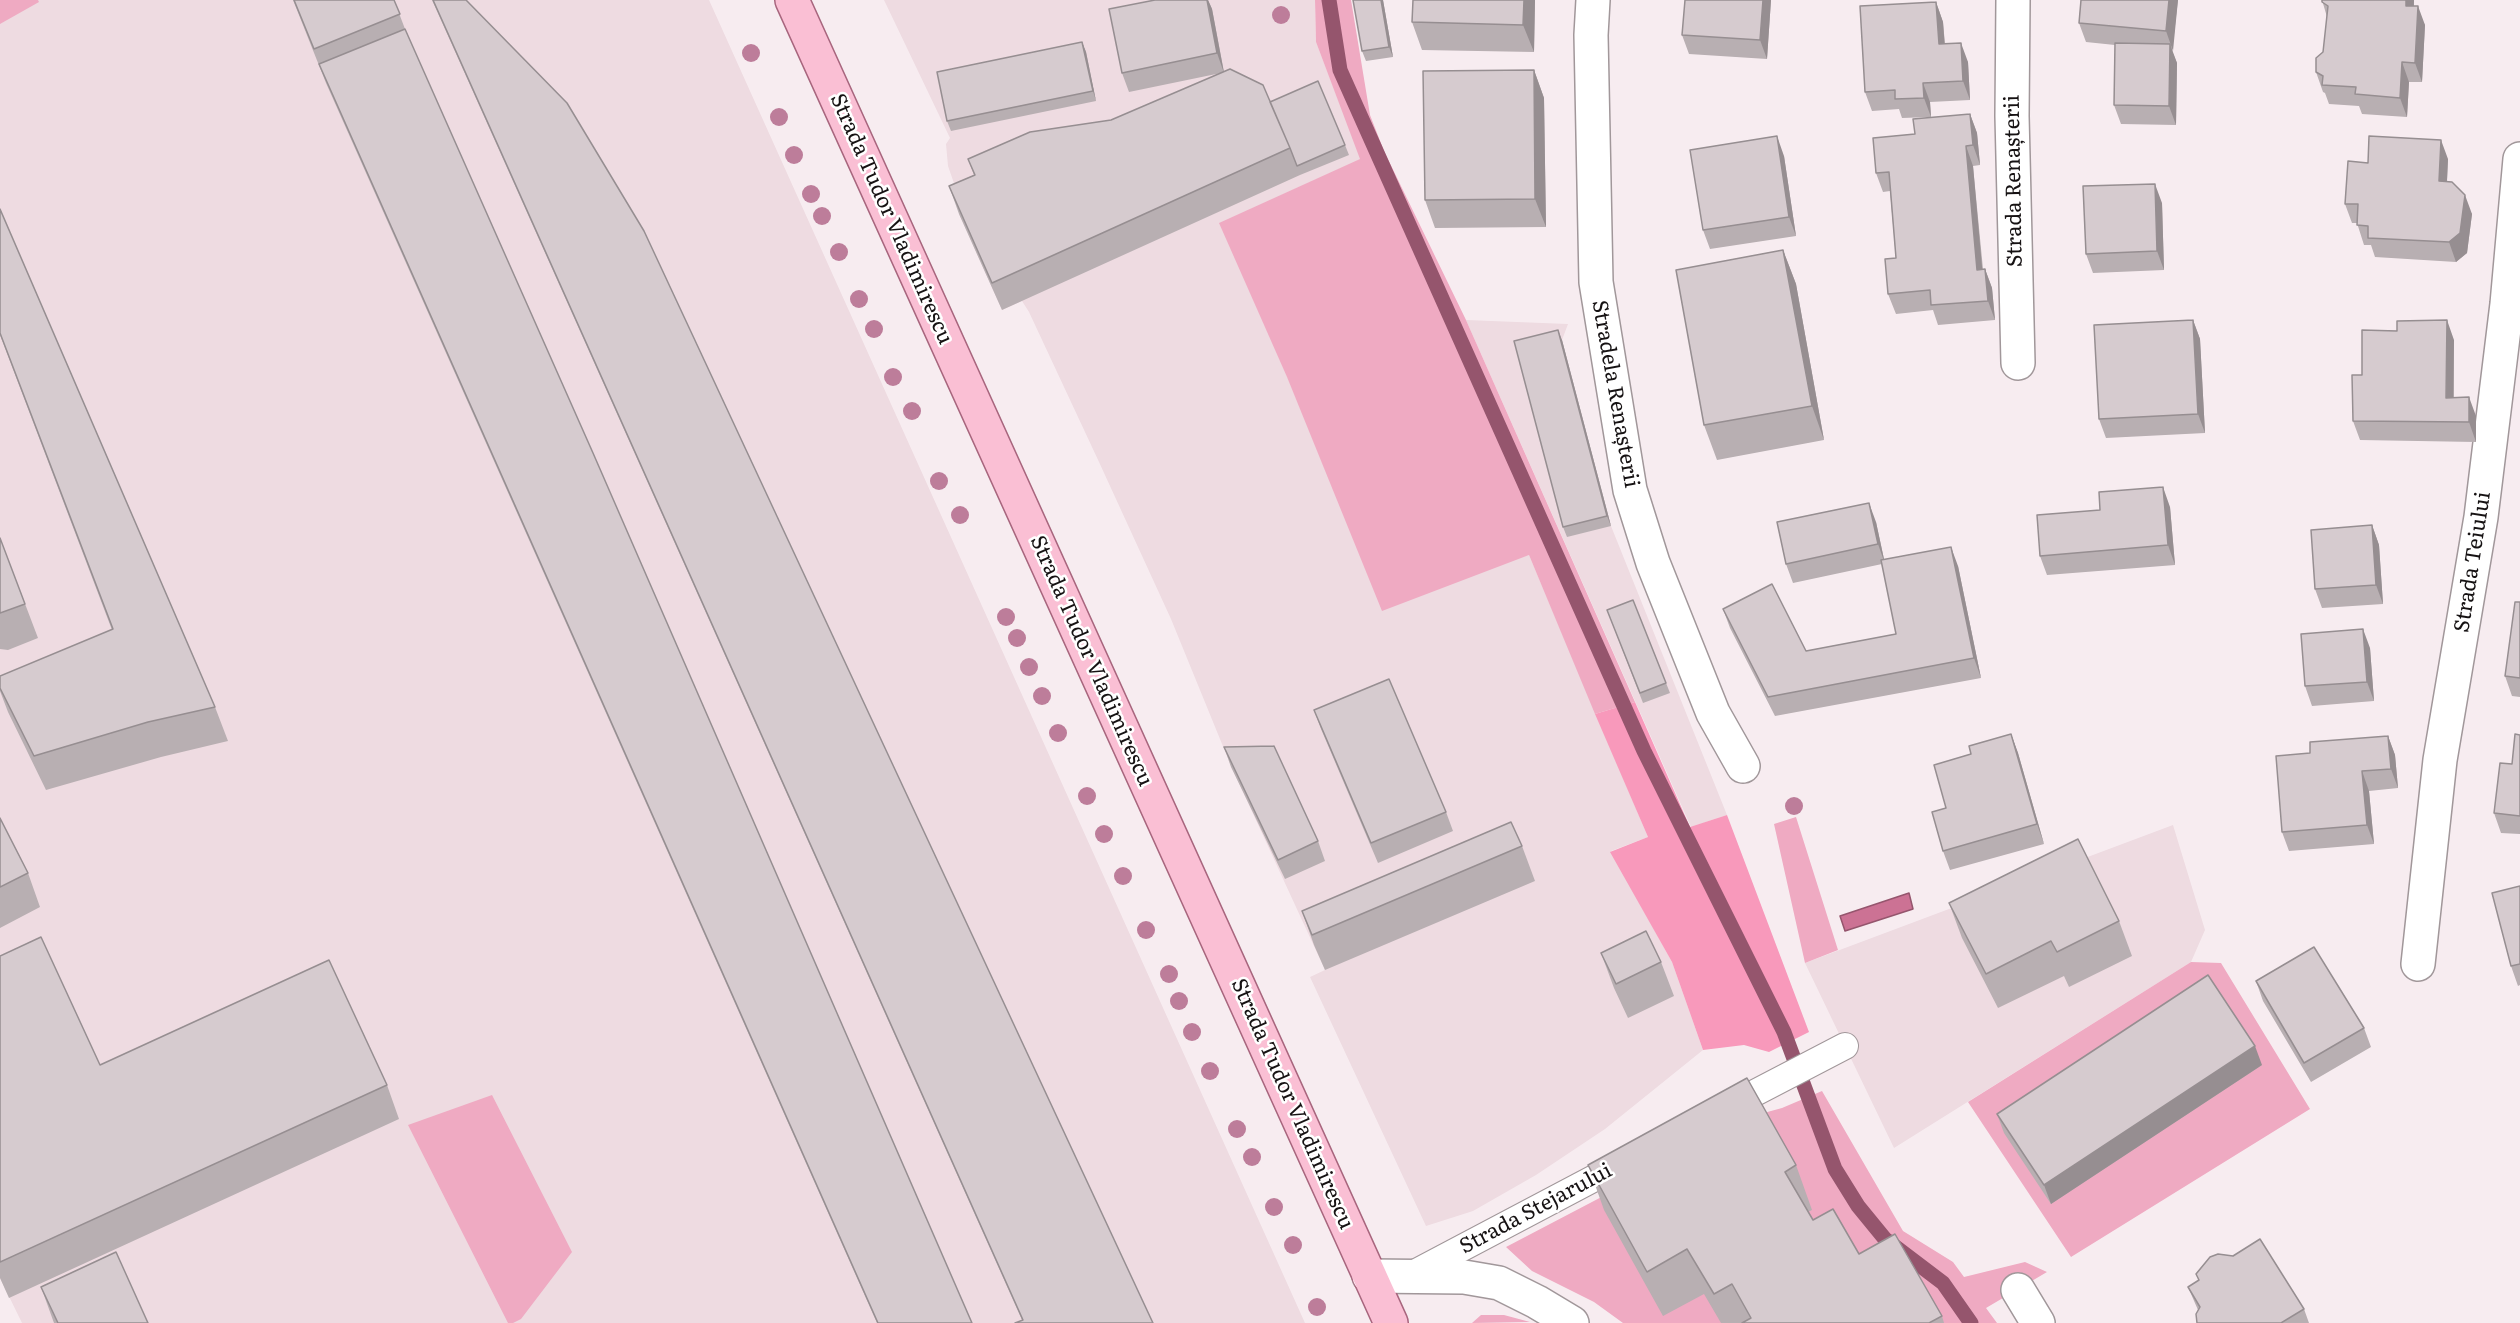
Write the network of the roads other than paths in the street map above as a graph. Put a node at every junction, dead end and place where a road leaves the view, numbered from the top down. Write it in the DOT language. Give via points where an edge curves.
graph roads {
  1 [pos="792,0"];
  2 [pos="1593,0"];
  3 [pos="2013,0"];
  4 [pos="2520,159"];
  5 [pos="2018,363"];
  6 [pos="1743,766"];
  7 [pos="2418,964"];
  8 [pos="1834,1052"];
  9 [pos="1708,1118"];
  10 [pos="1647,1150"];
  11 [pos="1369,1276"];
  12 [pos="1408,1277"];
  13 [pos="2018,1290"];
  14 [pos="1390,1323"];
  15 [pos="1572,1323"];
  16 [pos="2038,1323"];
  1 -- 11 [label="main road, Strada Tudor Vladimirescu"];
  2 -- 6 [label="street, Stradela Renașterii" via="1596,282 1630,490 1653,563 1713,712"];
  3 -- 5 [label="street, Strada Renașterii"];
  4 -- 7 [label="street, Strada Teiului" via="2481,517 2440,760"];
  8 -- 9 [label="lane"];
  10 -- 12 [label="lane, Strada Stejarului"];
  11 -- 12 [label="street"];
  11 -- 14 [label="main road, Strada Tudor Vladimirescu"];
  12 -- 15 [label="street" via="1464,1277 1499,1283"];
  13 -- 16 [label="street"];
}
